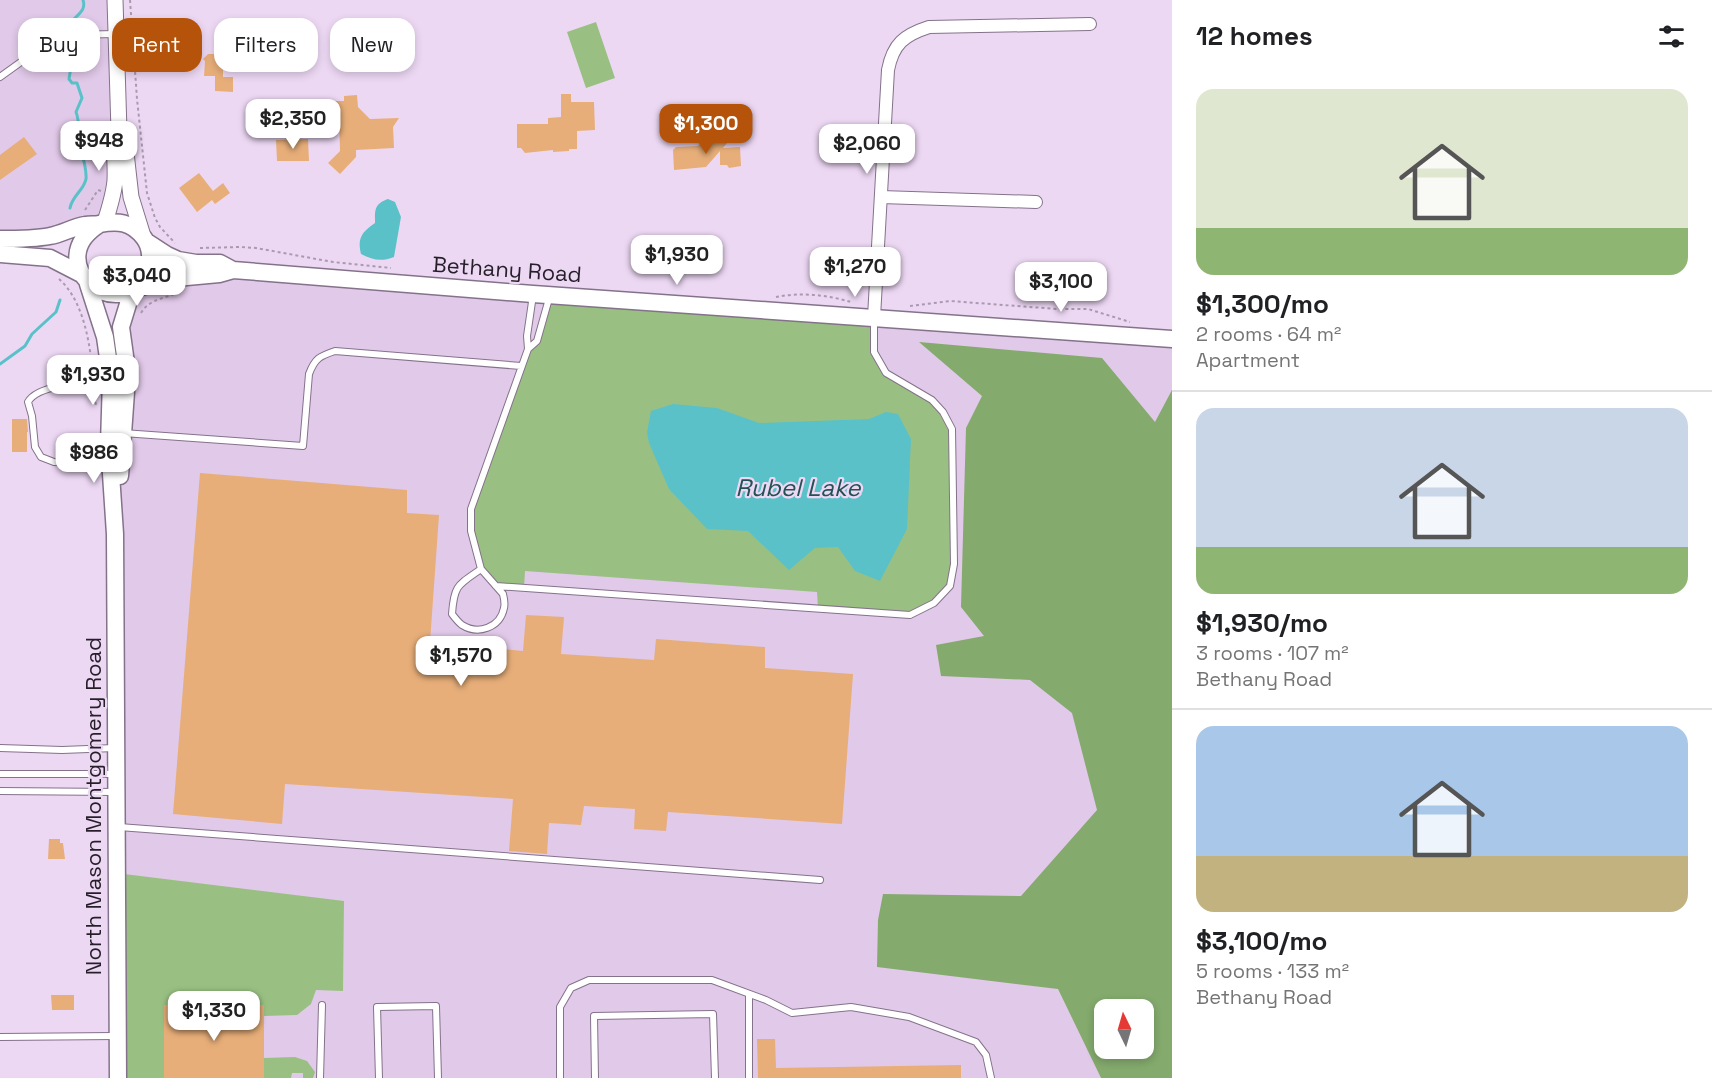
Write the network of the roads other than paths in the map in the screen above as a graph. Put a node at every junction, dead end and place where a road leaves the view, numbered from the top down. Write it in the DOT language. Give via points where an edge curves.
graph roads {
  1 [pos="115,0"];
  2 [pos="116,18"];
  3 [pos="1089,24"];
  4 [pos="112,34"];
  5 [pos="118,72"];
  6 [pos="0,77"];
  7 [pos="119,131"];
  8 [pos="881,196"];
  9 [pos="1036,202"];
  10 [pos="103,223"];
  11 [pos="0,239"];
  12 [pos="145,239"];
  13 [pos="0,254"];
  14 [pos="233,270"];
  15 [pos="85,279"];
  16 [pos="131,290"];
  17 [pos="533,294"];
  18 [pos="550,295"];
  19 [pos="874,317"];
  20 [pos="1172,339"];
  21 [pos="528,349"];
  22 [pos="521,366"];
  23 [pos="111,382"];
  24 [pos="116,433"];
  25 [pos="111,465"];
  26 [pos="115,534"];
  27 [pos="481,569"];
  28 [pos="496,586"];
  29 [pos="0,748"];
  30 [pos="115,748"];
  31 [pos="0,774"];
  32 [pos="115,774"];
  33 [pos="0,791"];
  34 [pos="116,792"];
  35 [pos="116,827"];
  36 [pos="820,880"];
  37 [pos="749,994"];
  38 [pos="321,1005"];
  39 [pos="117,1036"];
  40 [pos="0,1038"];
  41 [pos="118,1078"];
  42 [pos="320,1078"];
  43 [pos="380,1078"];
  44 [pos="438,1078"];
  45 [pos="560,1078"];
  46 [pos="595,1078"];
  47 [pos="715,1078"];
  48 [pos="750,1078"];
  49 [pos="991,1078"];
  1 -- 2 [label="street"];
  3 -- 8 [label="street" via="941,26 908,36 891,56 888,70"];
  4 -- 6 [label="lane" via="53,39"];
  5 -- 7 [label="street"];
  7 -- 10 [label="street" via="114,144 115,180"];
  7 -- 12 [label="street"];
  8 -- 9 [label="street"];
  8 -- 19 [label="street"];
  10 -- 11 [label="main road" via="51,236"];
  10 -- 12 [label="main road" via="124,223"];
  10 -- 15 [label="main road" via="90,230 78,250"];
  12 -- 14 [label="main road, Bethany Road" via="183,261 220,262"];
  12 -- 16 [label="main road" via="150,258 148,270"];
  13 -- 15 [label="main road" via="50,258"];
  14 -- 16 [label="main road, Bethany Road" via="176,278"];
  14 -- 17 [label="main road, Bethany Road"];
  15 -- 16 [label="main road" via="98,291 110,294"];
  15 -- 23 [label="main road, North Mason Montgomery Road" via="105,337"];
  16 -- 24 [label="main road, North Mason Montgomery Road" via="122,327 126,378"];
  17 -- 18 [label="main road, Bethany Road"];
  17 -- 21 [label="lane"];
  18 -- 19 [label="main road, Bethany Road"];
  18 -- 21 [label="lane" via="537,341"];
  19 -- 20 [label="main road, Bethany Road"];
  19 -- 28 [label="lane" via="874,352 886,373 932,400 952,429 954,564 950,586 934,603 910,615"];
  21 -- 22 [label="lane"];
  22 -- 24 [label="lane" via="335,351 322,355 309,374 303,446"];
  22 -- 27 [label="lane" via="471,509 471,531"];
  23 -- 24 [label="main road, North Mason Montgomery Road"];
  23 -- 25 [label="lane" via="52,387 29,399 35,447 41,457 54,462"];
  24 -- 25 [label="main road, North Mason Montgomery Road"];
  24 -- 26 [label="main road, North Mason Montgomery Road"];
  25 -- 26 [label="main road, North Mason Montgomery Road"];
  26 -- 30 [label="main road, North Mason Montgomery Road"];
  27 -- 28 [label="lane"];
  27 -- 28 [label="lane" via="459,584 453,599 452,614 461,624 472,630 487,629 498,621 504,608 503,594"];
  29 -- 30 [label="lane"];
  30 -- 32 [label="main road, North Mason Montgomery Road"];
  31 -- 32 [label="lane"];
  32 -- 34 [label="main road, North Mason Montgomery Road"];
  33 -- 34 [label="lane"];
  34 -- 35 [label="main road, North Mason Montgomery Road"];
  35 -- 36 [label="lane"];
  35 -- 39 [label="main road, North Mason Montgomery Road"];
  37 -- 45 [label="lane" via="712,980 589,981 571,988 560,1007"];
  37 -- 48 [label="lane"];
  37 -- 49 [label="lane" via="792,1013 851,1007 909,1017 976,1042 986,1055"];
  38 -- 42 [label="lane"];
  39 -- 40 [label="lane"];
  39 -- 41 [label="main road, North Mason Montgomery Road"];
  43 -- 44 [label="lane" via="378,1007 436,1006"];
  46 -- 47 [label="lane" via="594,1016 713,1014"];
}
